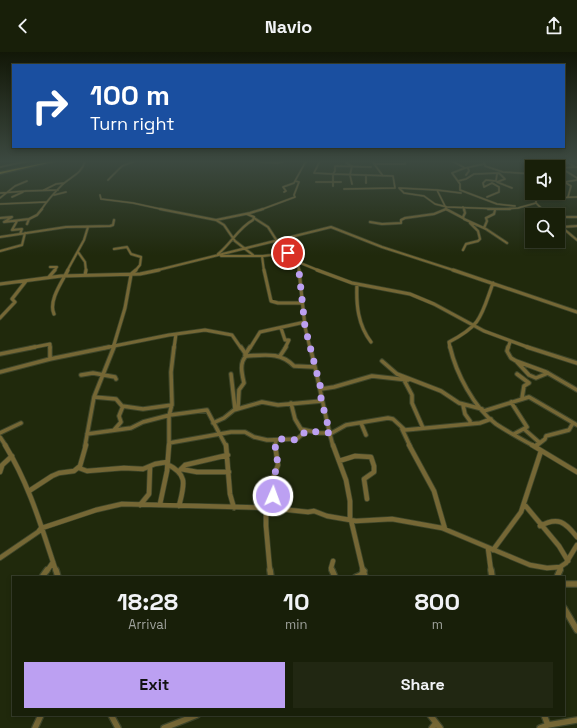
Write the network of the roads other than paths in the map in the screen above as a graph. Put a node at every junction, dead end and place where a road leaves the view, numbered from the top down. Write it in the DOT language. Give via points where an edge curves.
graph roads {
  1 [pos="22,193"];
  2 [pos="55,193"];
  3 [pos="64,193"];
  4 [pos="296,193"];
  5 [pos="404,193"];
  6 [pos="438,193"];
  7 [pos="457,193"];
  8 [pos="461,193"];
  9 [pos="466,193"];
  10 [pos="498,193"];
  11 [pos="569,193"];
  12 [pos="53,195"];
  13 [pos="100,195"];
  14 [pos="12,197"];
  15 [pos="487,197"];
  16 [pos="565,197"];
  17 [pos="568,197"];
  18 [pos="577,197"];
  19 [pos="46,202"];
  20 [pos="536,203"];
  21 [pos="0,204"];
  22 [pos="443,206"];
  23 [pos="522,207"];
  24 [pos="463,208"];
  25 [pos="541,208"];
  26 [pos="446,209"];
  27 [pos="495,210"];
  28 [pos="247,214"];
  29 [pos="565,217"];
  30 [pos="577,217"];
  31 [pos="0,218"];
  32 [pos="254,218"];
  33 [pos="463,218"];
  34 [pos="29,219"];
  35 [pos="114,220"];
  36 [pos="216,220"];
  37 [pos="466,220"];
  38 [pos="16,221"];
  39 [pos="370,222"];
  40 [pos="27,224"];
  41 [pos="577,226"];
  42 [pos="88,227"];
  43 [pos="565,227"];
  44 [pos="484,228"];
  45 [pos="565,229"];
  46 [pos="25,233"];
  47 [pos="20,234"];
  48 [pos="0,237"];
  49 [pos="233,238"];
  50 [pos="576,238"];
  51 [pos="277,241"];
  52 [pos="507,243"];
  53 [pos="114,248"];
  54 [pos="246,249"];
  55 [pos="463,250"];
  56 [pos="0,251"];
  57 [pos="78,252"];
  58 [pos="294,254"];
  59 [pos="253,255"];
  60 [pos="216,256"];
  61 [pos="262,256"];
  62 [pos="298,262"];
  63 [pos="50,267"];
  64 [pos="85,275"];
  65 [pos="130,275"];
  66 [pos="64,276"];
  67 [pos="49,277"];
  68 [pos="26,280"];
  69 [pos="493,283"];
  70 [pos="0,284"];
  71 [pos="357,284"];
  72 [pos="302,302"];
  73 [pos="577,312"];
  74 [pos="54,314"];
  75 [pos="0,318"];
  76 [pos="305,322"];
  77 [pos="475,326"];
  78 [pos="281,328"];
  79 [pos="176,334"];
  80 [pos="371,342"];
  81 [pos="510,342"];
  82 [pos="114,346"];
  83 [pos="0,354"];
  84 [pos="246,356"];
  85 [pos="280,356"];
  86 [pos="50,358"];
  87 [pos="516,361"];
  88 [pos="382,362"];
  89 [pos="577,363"];
  90 [pos="314,367"];
  91 [pos="0,372"];
  92 [pos="548,372"];
  93 [pos="231,374"];
  94 [pos="517,374"];
  95 [pos="81,375"];
  96 [pos="104,375"];
  97 [pos="116,379"];
  98 [pos="404,380"];
  99 [pos="411,380"];
  100 [pos="321,389"];
  101 [pos="577,390"];
  102 [pos="94,397"];
  103 [pos="522,398"];
  104 [pos="322,401"];
  105 [pos="511,402"];
  106 [pos="291,403"];
  107 [pos="172,405"];
  108 [pos="463,405"];
  109 [pos="123,406"];
  110 [pos="237,409"];
  111 [pos="483,410"];
  112 [pos="170,415"];
  113 [pos="491,419"];
  114 [pos="21,423"];
  115 [pos="214,423"];
  116 [pos="361,424"];
  117 [pos="470,424"];
  118 [pos="575,424"];
  119 [pos="422,428"];
  120 [pos="524,428"];
  121 [pos="402,429"];
  122 [pos="114,430"];
  123 [pos="306,431"];
  124 [pos="221,433"];
  125 [pos="330,433"];
  126 [pos="0,434"];
  127 [pos="87,434"];
  128 [pos="514,434"];
  129 [pos="366,435"];
  130 [pos="0,437"];
  131 [pos="276,441"];
  132 [pos="169,443"];
  133 [pos="540,443"];
  134 [pos="535,447"];
  135 [pos="541,451"];
  136 [pos="228,455"];
  137 [pos="12,456"];
  138 [pos="339,461"];
  139 [pos="167,463"];
  140 [pos="1,466"];
  141 [pos="150,467"];
  142 [pos="79,468"];
  143 [pos="180,470"];
  144 [pos="0,472"];
  145 [pos="229,472"];
  146 [pos="577,472"];
  147 [pos="29,491"];
  148 [pos="366,499"];
  149 [pos="160,504"];
  150 [pos="524,504"];
  151 [pos="140,505"];
  152 [pos="179,506"];
  153 [pos="234,508"];
  154 [pos="266,508"];
  155 [pos="275,508"];
  156 [pos="350,520"];
  157 [pos="540,526"];
  158 [pos="42,528"];
  159 [pos="445,529"];
  160 [pos="577,537"];
  161 [pos="577,545"];
  162 [pos="490,549"];
  163 [pos="0,558"];
  164 [pos="54,561"];
  165 [pos="333,561"];
  166 [pos="568,561"];
  167 [pos="561,566"];
  168 [pos="364,571"];
  169 [pos="43,576"];
  170 [pos="58,576"];
  171 [pos="271,576"];
  172 [pos="335,576"];
  173 [pos="360,576"];
  174 [pos="365,576"];
  175 [pos="492,576"];
  176 [pos="557,576"];
  177 [pos="565,584"];
  178 [pos="577,584"];
  179 [pos="565,610"];
  180 [pos="577,630"];
  181 [pos="41,716"];
  182 [pos="112,716"];
  183 [pos="194,716"];
  184 [pos="431,716"];
  185 [pos="544,716"];
  186 [pos="577,720"];
  187 [pos="548,725"];
  188 [pos="436,726"];
  189 [pos="35,728"];
  190 [pos="118,728"];
  191 [pos="164,728"];
  192 [pos="540,728"];
  1 -- 14 [label="street"];
  2 -- 12 [label="street"];
  3 -- 12 [label="street"];
  4 -- 28 [label="street" via="295,197"];
  5 -- 22 [label="street" via="424,196"];
  6 -- 22 [label="street"];
  7 -- 8 [label="street"];
  9 -- 23 [label="street" via="497,204"];
  10 -- 15 [label="street"];
  11 -- 17 [label="street"];
  12 -- 19 [label="street"];
  13 -- 36 [label="street" via="102,199"];
  16 -- 17 [label="street"];
  17 -- 18 [label="street"];
  19 -- 21 [label="street"];
  19 -- 34 [label="street" via="37,214"];
  20 -- 23 [label="street"];
  20 -- 25 [label="street"];
  22 -- 24 [label="street"];
  22 -- 26 [label="street"];
  23 -- 27 [label="street"];
  24 -- 27 [label="street"];
  24 -- 33 [label="street"];
  26 -- 33 [label="street"];
  26 -- 39 [label="street" via="435,214 408,216 401,220 401,223"];
  27 -- 44 [label="street" via="494,214 486,218"];
  28 -- 32 [label="street"];
  28 -- 36 [label="street"];
  29 -- 30 [label="street"];
  31 -- 38 [label="street" via="12,217 4,222"];
  32 -- 49 [label="street"];
  32 -- 51 [label="street" via="267,226"];
  33 -- 37 [label="street"];
  34 -- 38 [label="street"];
  34 -- 40 [label="street"];
  35 -- 42 [label="street" via="111,225"];
  36 -- 49 [label="street" via="224,225"];
  37 -- 44 [label="street"];
  37 -- 55 [label="street" via="478,231 480,237 466,244"];
  38 -- 47 [label="street" via="12,230 22,229"];
  41 -- 43 [label="street"];
  42 -- 46 [label="street" via="66,227"];
  42 -- 57 [label="street" via="87,235"];
  44 -- 52 [label="street"];
  45 -- 50 [label="street"];
  46 -- 47 [label="street"];
  46 -- 56 [label="street" via="20,246"];
  47 -- 48 [label="street"];
  49 -- 54 [label="street"];
  49 -- 60 [label="street"];
  51 -- 54 [label="street"];
  51 -- 58 [label="street" via="289,246"];
  51 -- 69 [label="street" via="331,227 382,248"];
  53 -- 65 [label="street" via="127,247 131,254 141,257 135,271"];
  54 -- 59 [label="street"];
  54 -- 60 [label="street"];
  57 -- 64 [label="street" via="86,263"];
  57 -- 66 [label="street"];
  58 -- 61 [label="street"];
  58 -- 62 [label="street"];
  59 -- 60 [label="street"];
  59 -- 61 [label="street"];
  60 -- 65 [label="street"];
  61 -- 72 [label="street" via="271,301"];
  62 -- 71 [label="street"];
  62 -- 72 [label="street"];
  63 -- 67 [label="street" via="57,267"];
  64 -- 65 [label="street"];
  64 -- 66 [label="street"];
  65 -- 82 [label="street" via="125,308"];
  66 -- 67 [label="street"];
  66 -- 74 [label="street" via="52,301 51,309"];
  67 -- 68 [label="street"];
  68 -- 70 [label="street"];
  68 -- 75 [label="street" via="12,299 15,302"];
  69 -- 73 [label="street"];
  69 -- 77 [label="street" via="481,317"];
  71 -- 77 [label="street" via="415,295"];
  71 -- 80 [label="street" via="361,324"];
  72 -- 76 [label="street"];
  76 -- 78 [label="street"];
  76 -- 90 [label="street"];
  77 -- 81 [label="street"];
  77 -- 111 [label="street" via="449,342 458,370"];
  78 -- 84 [label="street" via="260,332"];
  78 -- 85 [label="street" via="285,340 289,342 286,351"];
  79 -- 82 [label="street"];
  79 -- 84 [label="street" via="205,330 231,335"];
  79 -- 107 [label="street" via="171,372"];
  81 -- 87 [label="street" via="507,351"];
  81 -- 89 [label="street"];
  82 -- 86 [label="street"];
  82 -- 96 [label="street"];
  83 -- 86 [label="street" via="49,344"];
  84 -- 85 [label="street"];
  84 -- 110 [label="street" via="241,369 244,383 239,390"];
  85 -- 90 [label="street" via="294,366"];
  86 -- 91 [label="street"];
  87 -- 92 [label="street"];
  87 -- 92 [label="street" via="529,375 536,378"];
  88 -- 99 [label="street" via="397,374"];
  90 -- 100 [label="street"];
  92 -- 101 [label="street"];
  93 -- 110 [label="street"];
  94 -- 103 [label="street" via="529,383 524,386"];
  95 -- 96 [label="street"];
  96 -- 97 [label="street"];
  96 -- 102 [label="street"];
  98 -- 99 [label="street"];
  98 -- 100 [label="street" via="375,376"];
  98 -- 119 [label="street" via="412,395 412,403"];
  99 -- 108 [label="street" via="441,391"];
  100 -- 104 [label="street"];
  102 -- 109 [label="street" via="118,400"];
  102 -- 127 [label="street"];
  103 -- 105 [label="street"];
  103 -- 118 [label="street" via="534,398"];
  104 -- 106 [label="street"];
  104 -- 125 [label="street"];
  105 -- 111 [label="street"];
  105 -- 120 [label="street" via="527,426"];
  106 -- 110 [label="street" via="278,405 265,402"];
  106 -- 123 [label="street" via="297,423"];
  107 -- 109 [label="street" via="143,409"];
  107 -- 112 [label="street"];
  108 -- 111 [label="street"];
  108 -- 117 [label="street"];
  109 -- 122 [label="street" via="119,416 121,422"];
  110 -- 115 [label="street"];
  111 -- 113 [label="street"];
  112 -- 115 [label="street" via="206,410"];
  112 -- 122 [label="street" via="131,428"];
  112 -- 132 [label="street"];
  113 -- 117 [label="street"];
  113 -- 128 [label="street"];
  114 -- 126 [label="street"];
  115 -- 124 [label="street"];
  116 -- 121 [label="street" via="390,418"];
  116 -- 125 [label="street" via="346,425"];
  116 -- 129 [label="street"];
  117 -- 119 [label="street"];
  118 -- 133 [label="street" via="569,430 546,436"];
  119 -- 121 [label="street"];
  120 -- 128 [label="street"];
  120 -- 133 [label="street"];
  121 -- 159 [label="street" via="434,491"];
  122 -- 127 [label="street"];
  123 -- 125 [label="street"];
  123 -- 131 [label="street" via="297,440"];
  124 -- 131 [label="street" via="245,432 254,437"];
  124 -- 132 [label="street"];
  124 -- 136 [label="street"];
  125 -- 138 [label="street"];
  127 -- 142 [label="street"];
  128 -- 134 [label="street"];
  130 -- 137 [label="street"];
  131 -- 155 [label="street" via="278,465 271,483"];
  132 -- 139 [label="street"];
  133 -- 134 [label="street"];
  134 -- 135 [label="street"];
  135 -- 146 [label="street"];
  135 -- 150 [label="street"];
  136 -- 143 [label="street" via="186,465"];
  136 -- 145 [label="street"];
  137 -- 140 [label="street"];
  137 -- 147 [label="street"];
  138 -- 148 [label="street" via="352,457 371,457 375,471 364,479"];
  138 -- 156 [label="street" via="350,501"];
  139 -- 141 [label="street"];
  139 -- 143 [label="street"];
  139 -- 149 [label="street"];
  140 -- 144 [label="street"];
  141 -- 142 [label="street" via="143,470 124,468 102,471"];
  141 -- 151 [label="street" via="149,494"];
  142 -- 147 [label="street" via="74,472 52,476"];
  143 -- 145 [label="street"];
  143 -- 152 [label="street" via="182,489"];
  145 -- 153 [label="street"];
  147 -- 158 [label="street"];
  149 -- 151 [label="street"];
  149 -- 152 [label="street"];
  150 -- 157 [label="street"];
  150 -- 162 [label="street" via="509,530"];
  151 -- 158 [label="street" via="110,506"];
  152 -- 153 [label="street"];
  153 -- 154 [label="street"];
  154 -- 155 [label="street"];
  154 -- 171 [label="street"];
  155 -- 156 [label="street" via="314,511"];
  156 -- 159 [label="street" via="398,520"];
  156 -- 168 [label="street"];
  157 -- 160 [label="street" via="548,521 560,520"];
  157 -- 166 [label="street" via="559,546"];
  158 -- 163 [label="street"];
  158 -- 164 [label="street"];
  159 -- 162 [label="street"];
  161 -- 166 [label="street"];
  162 -- 167 [label="street" via="530,565 554,568"];
  162 -- 175 [label="street"];
  164 -- 169 [label="street"];
  164 -- 170 [label="street"];
  165 -- 172 [label="street" via="331,568"];
  166 -- 167 [label="street"];
  167 -- 176 [label="street"];
  168 -- 173 [label="street"];
  168 -- 174 [label="street"];
  177 -- 178 [label="street"];
  179 -- 180 [label="street"];
  181 -- 189 [label="street"];
  182 -- 190 [label="street"];
  183 -- 191 [label="street"];
  184 -- 188 [label="street"];
  185 -- 187 [label="street"];
  186 -- 187 [label="street"];
  187 -- 192 [label="street"];
}
